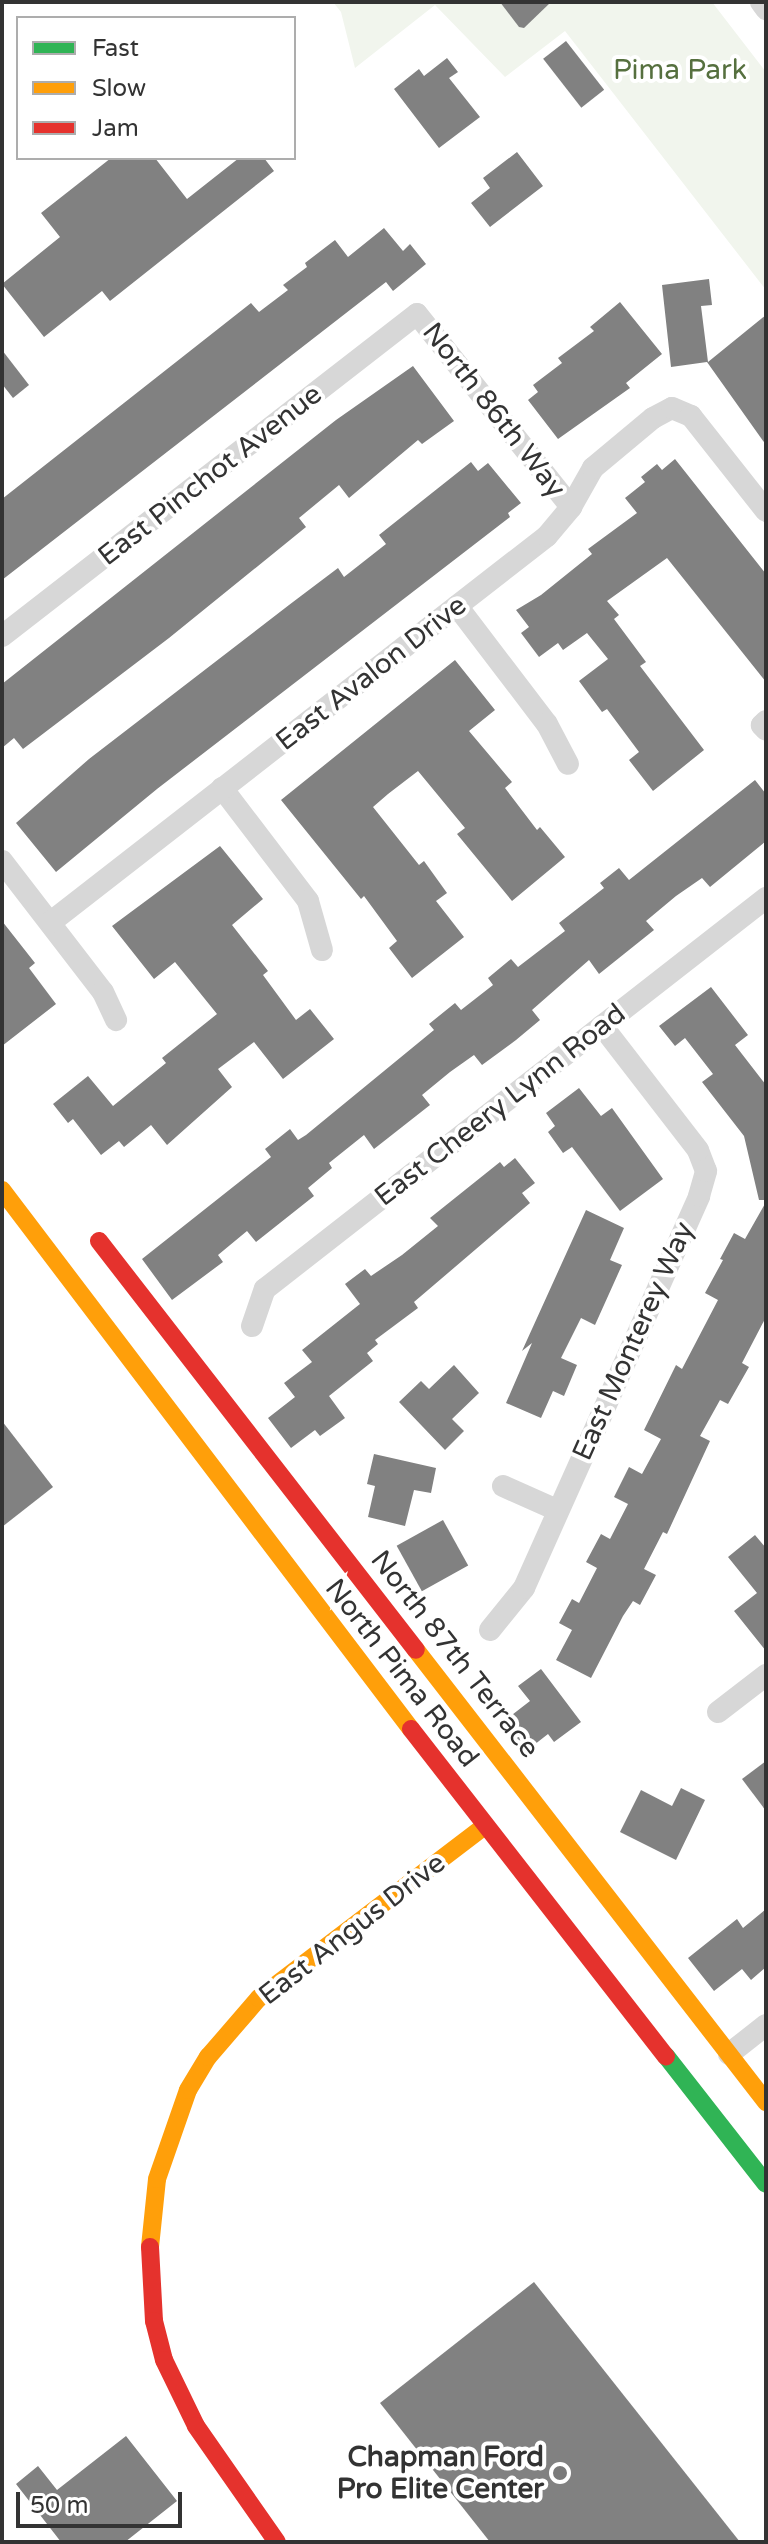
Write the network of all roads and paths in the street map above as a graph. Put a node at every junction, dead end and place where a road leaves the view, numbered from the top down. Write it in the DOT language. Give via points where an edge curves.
graph roads {
  1 [pos="761,2"];
  2 [pos="766,9"];
  3 [pos="417,314"];
  4 [pos="571,507"];
  5 [pos="766,511"];
  6 [pos="457,606"];
  7 [pos="2,636"];
  8 [pos="568,764"];
  9 [pos="222,788"];
  10 [pos="2,861"];
  11 [pos="766,898"];
  12 [pos="51,922"];
  13 [pos="322,950"];
  14 [pos="116,1020"];
  15 [pos="602,1026"];
  16 [pos="2,1190"];
  17 [pos="99,1241"];
  18 [pos="252,1326"];
  19 [pos="503,1486"];
  20 [pos="557,1510"];
  21 [pos="490,1630"];
  22 [pos="766,1675"];
  23 [pos="718,1712"];
  24 [pos="485,1826"];
  25 [pos="766,2025"];
  26 [pos="729,2054"];
  27 [pos="766,2102"];
  28 [pos="766,2184"];
  29 [pos="277,2542"];
  1 -- 2 [label="street"];
  3 -- 4 [label="street, North 86th Way"];
  3 -- 7 [label="street, East Pinchot Avenue"];
  4 -- 5 [label="street, East Avalon Drive" via="593,468 672,408 691,416"];
  4 -- 6 [label="street, East Avalon Drive" via="547,536"];
  6 -- 8 [label="street" via="547,724"];
  6 -- 9 [label="street, East Avalon Drive"];
  9 -- 12 [label="street, East Avalon Drive"];
  9 -- 13 [label="street" via="308,901"];
  10 -- 12 [label="street"];
  11 -- 15 [label="street, East Cheery Lynn Road"];
  12 -- 14 [label="street" via="103,992"];
  15 -- 18 [label="street, East Cheery Lynn Road" via="265,1289"];
  15 -- 20 [label="street, East Monterey Way" via="698,1150 706,1171"];
  16 -- 24 [label="street, North Pima Road"];
  17 -- 26 [label="street, North 87th Terrace"];
  19 -- 20 [label="street"];
  20 -- 21 [label="street, East Monterey Way" via="524,1588"];
  22 -- 23 [label="street"];
  24 -- 28 [label="street, North Pima Road"];
  24 -- 29 [label="street, East Angus Drive" via="259,1998 208,2057 188,2090 157,2179 150,2227 154,2321 164,2360 196,2426"];
  25 -- 26 [label="street"];
  26 -- 27 [label="street, North 87th Terrace"];
}
